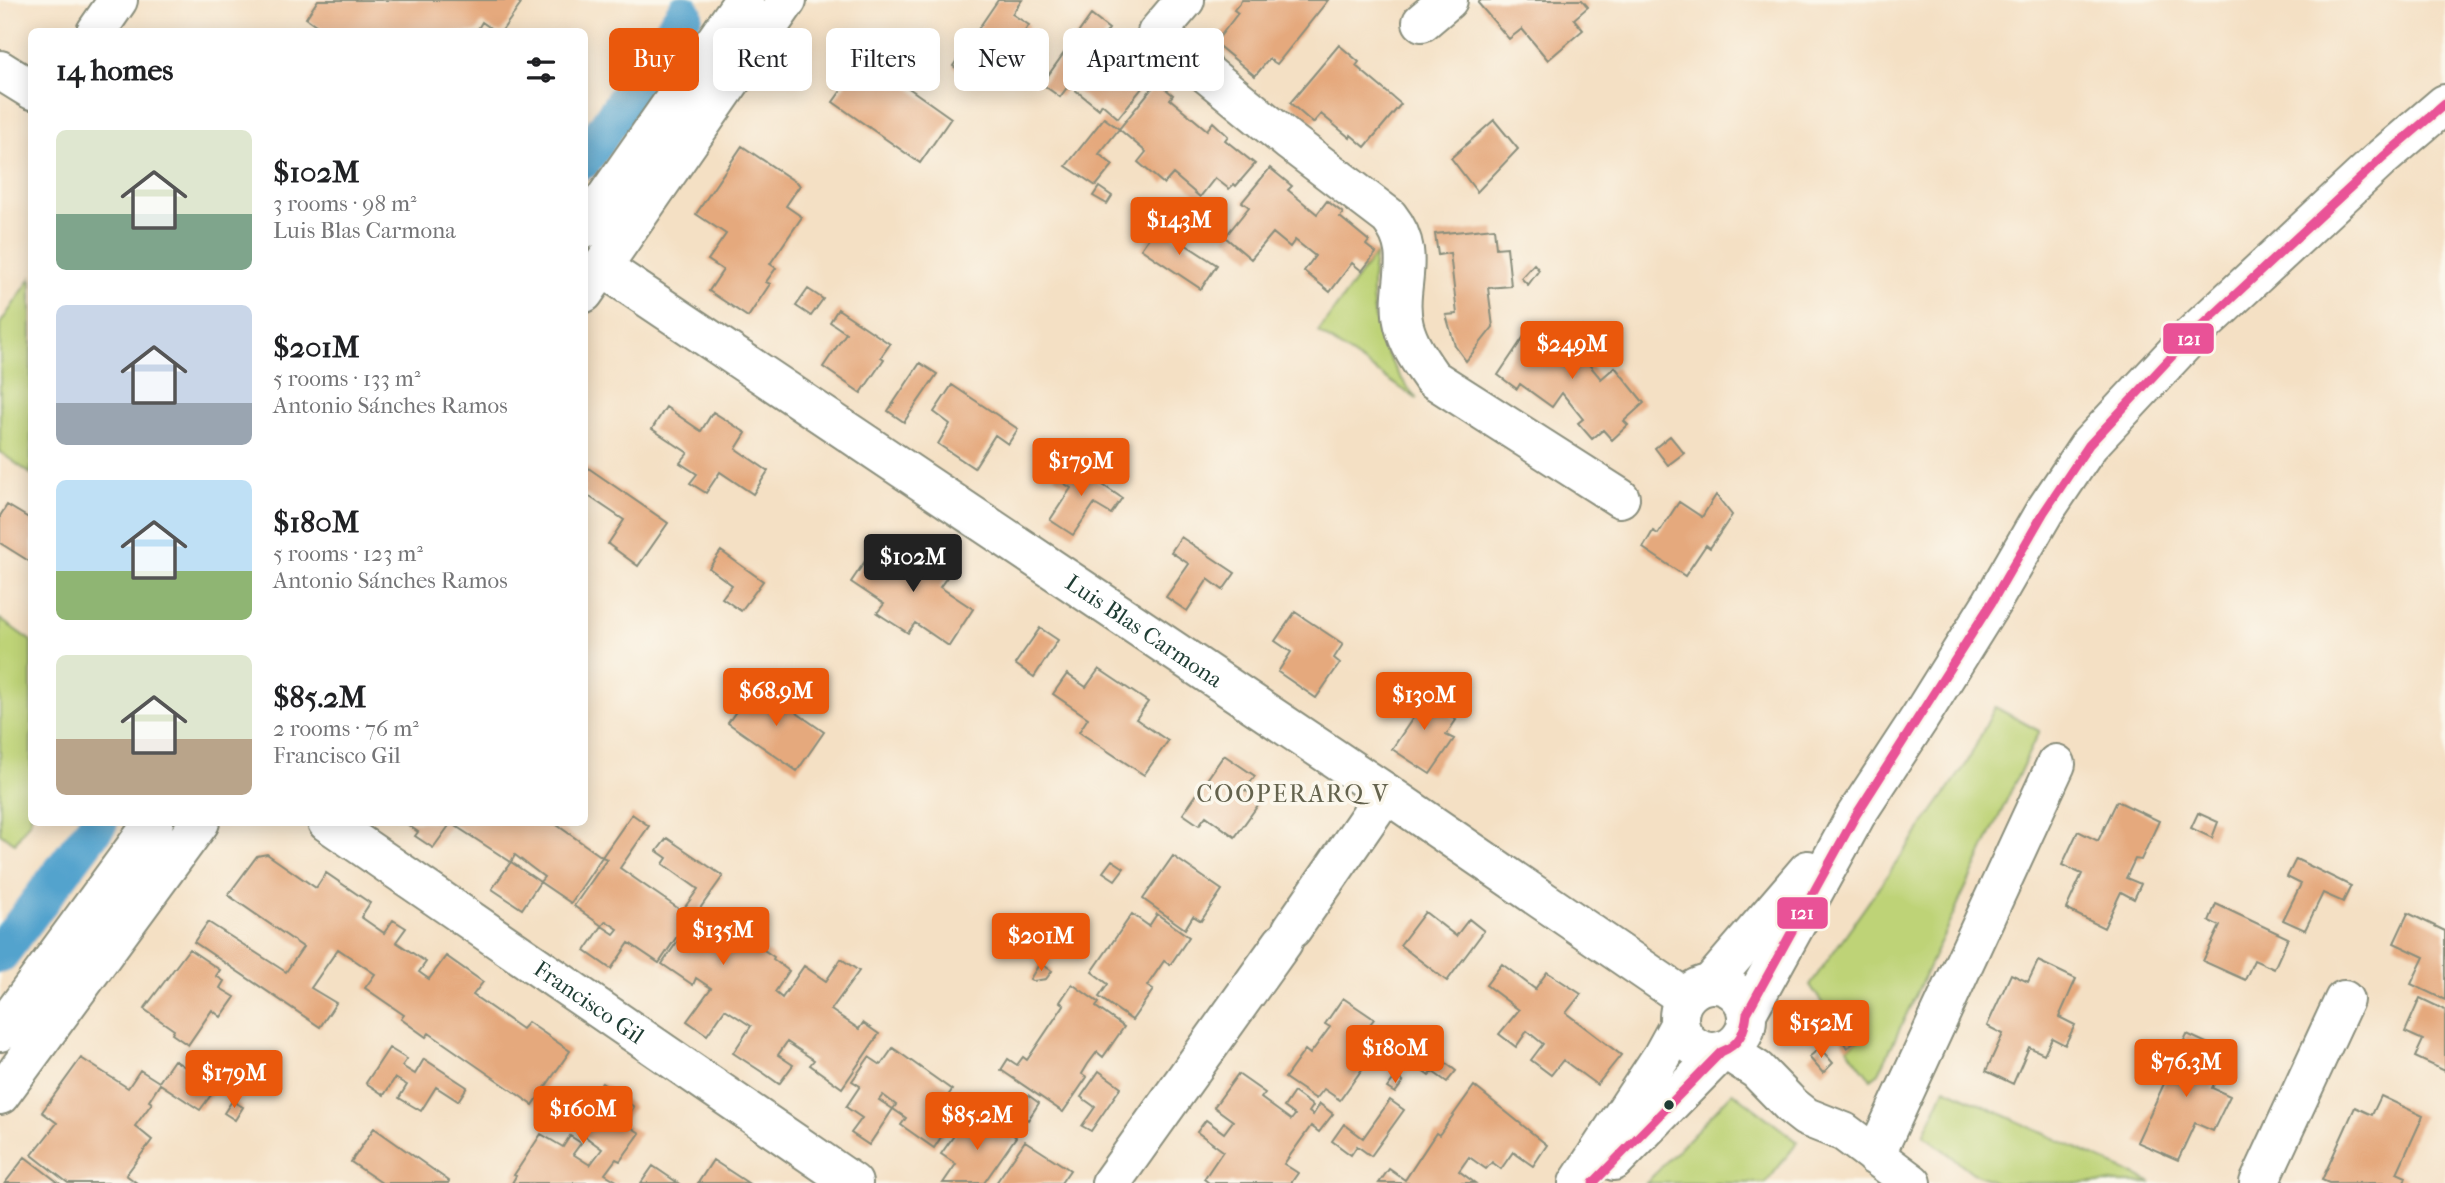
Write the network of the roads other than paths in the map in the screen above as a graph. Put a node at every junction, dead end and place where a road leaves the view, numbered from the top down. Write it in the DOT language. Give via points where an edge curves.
graph roads {
  1 [pos="118,0"];
  2 [pos="744,0"];
  3 [pos="787,0"];
  4 [pos="1185,0"];
  5 [pos="99,28"];
  6 [pos="0,70"];
  7 [pos="28,88"];
  8 [pos="2445,104"];
  9 [pos="588,223"];
  10 [pos="593,280"];
  11 [pos="1620,498"];
  12 [pos="2056,764"];
  13 [pos="1386,793"];
  14 [pos="1856,816"];
  15 [pos="151,826"];
  16 [pos="197,826"];
  17 [pos="333,826"];
  18 [pos="2344,1000"];
  19 [pos="1692,1002"];
  20 [pos="0,1032"];
  21 [pos="1735,1035"];
  22 [pos="0,1095"];
  23 [pos="1875,1156"];
  24 [pos="853,1183"];
  25 [pos="1111,1183"];
  26 [pos="1578,1183"];
  27 [pos="1593,1183"];
  28 [pos="1912,1183"];
  29 [pos="2259,1183"];
  1 -- 5 [label="street"];
  2 -- 9 [label="street"];
  3 -- 10 [label="street"];
  4 -- 11 [label="street" via="1157,33 1389,217 1400,231 1405,255 1403,325 1432,379"];
  6 -- 7 [label="street"];
  8 -- 14 [label="street" via="2190,337 2089,445"];
  10 -- 13 [label="street, Luis Blas Carmona"];
  12 -- 23 [label="street"];
  13 -- 19 [label="street, Luis Blas Carmona"];
  13 -- 25 [label="street"];
  14 -- 19 [label="street"];
  14 -- 21 [label="street"];
  15 -- 20 [label="street"];
  16 -- 22 [label="street"];
  17 -- 24 [label="street, Francisco Gil"];
  18 -- 29 [label="street"];
  19 -- 21 [label="street" via="1724,986 1735,992 1743,1001"];
  19 -- 21 [label="street" via="1682,1035 1689,1044 1710,1053"];
  19 -- 26 [label="street"];
  21 -- 23 [label="street" via="1822,1099 1844,1132"];
  21 -- 27 [label="street"];
  23 -- 28 [label="street"];
}
